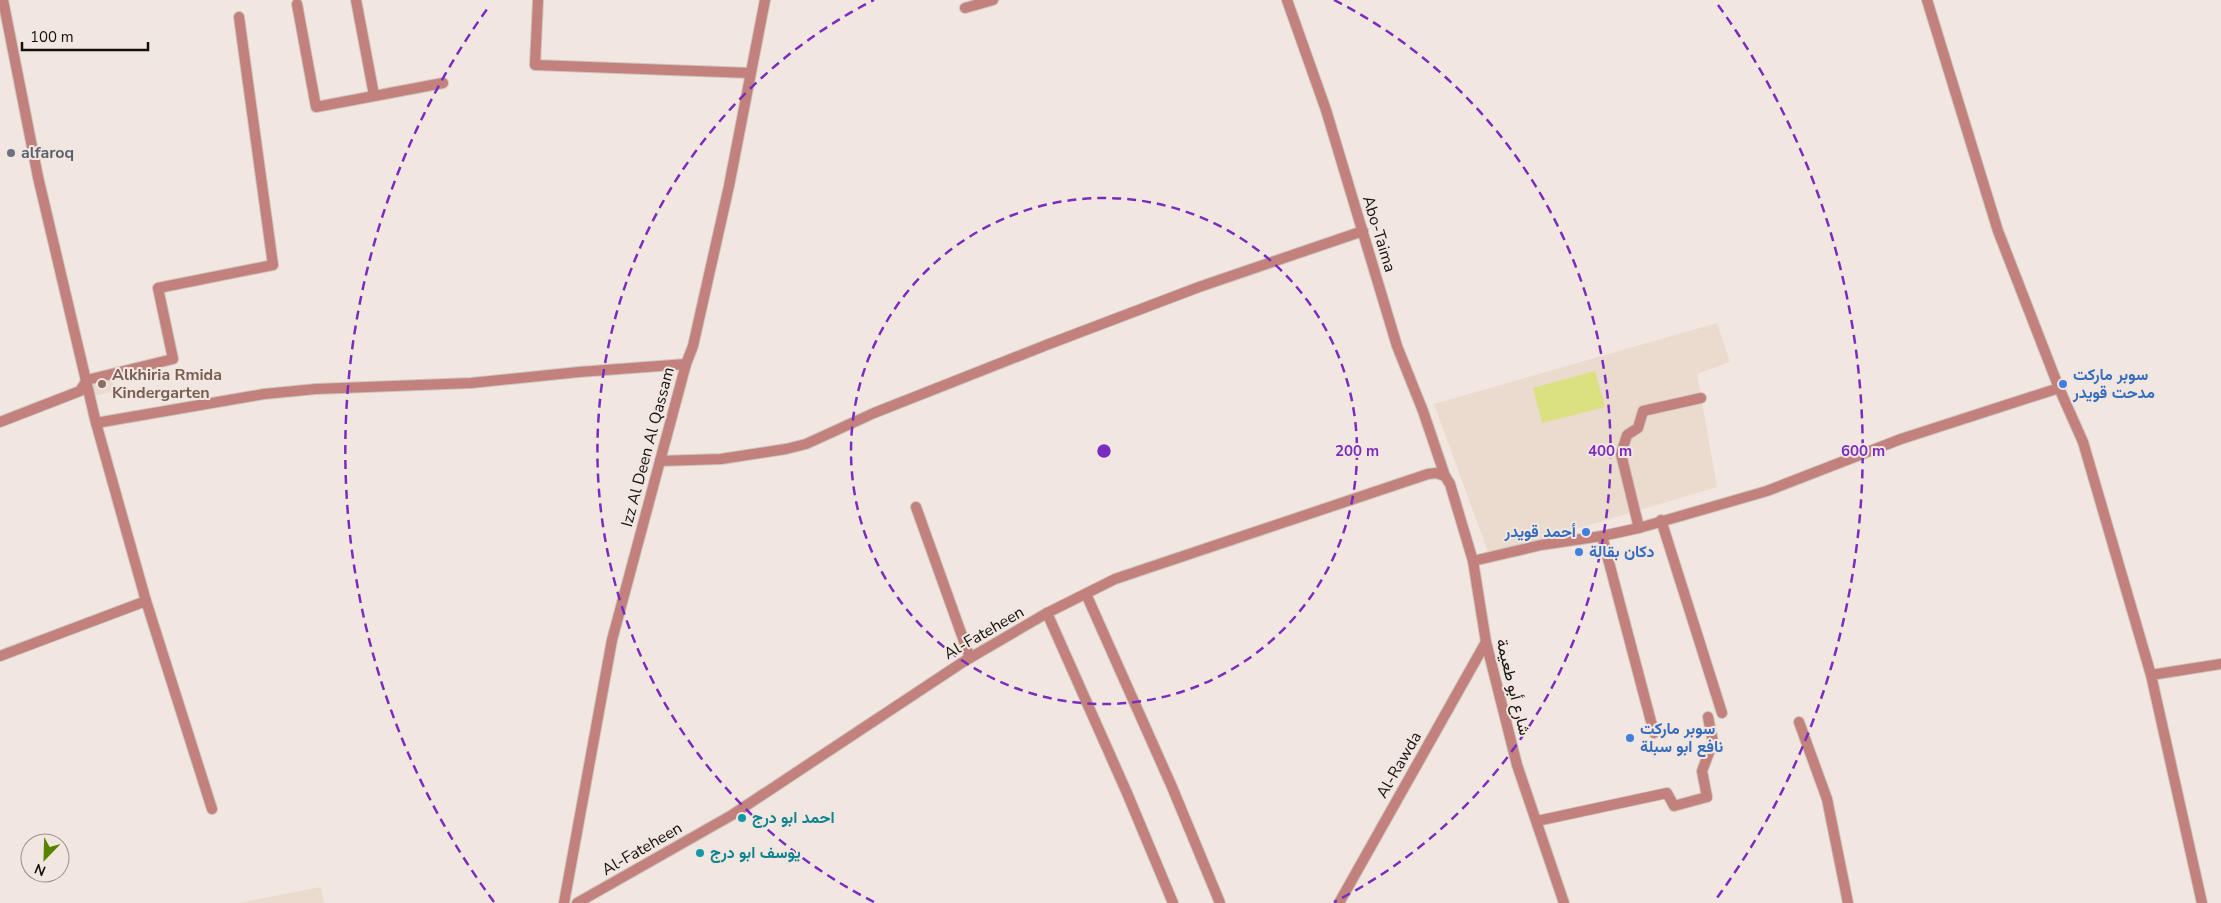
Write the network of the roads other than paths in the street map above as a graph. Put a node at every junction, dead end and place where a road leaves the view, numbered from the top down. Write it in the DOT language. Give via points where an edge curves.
graph roads {
  1 [pos="3,0"];
  2 [pos="356,0"];
  3 [pos="538,0"];
  4 [pos="764,0"];
  5 [pos="993,0"];
  6 [pos="1287,0"];
  7 [pos="1927,0"];
  8 [pos="297,4"];
  9 [pos="965,8"];
  10 [pos="239,17"];
  11 [pos="750,73"];
  12 [pos="443,83"];
  13 [pos="374,95"];
  14 [pos="1363,231"];
  15 [pos="686,364"];
  16 [pos="87,380"];
  17 [pos="2059,388"];
  18 [pos="1701,398"];
  19 [pos="0,421"];
  20 [pos="96,423"];
  21 [pos="660,461"];
  22 [pos="1445,476"];
  23 [pos="916,507"];
  24 [pos="1661,520"];
  25 [pos="1638,528"];
  26 [pos="1602,536"];
  27 [pos="1473,561"];
  28 [pos="1086,594"];
  29 [pos="146,601"];
  30 [pos="1047,613"];
  31 [pos="1486,642"];
  32 [pos="0,656"];
  33 [pos="970,658"];
  34 [pos="2221,664"];
  35 [pos="2151,675"];
  36 [pos="1722,714"];
  37 [pos="1708,717"];
  38 [pos="1799,722"];
  39 [pos="1654,733"];
  40 [pos="212,809"];
  41 [pos="1537,821"];
  42 [pos="564,903"];
  43 [pos="577,903"];
  44 [pos="1173,903"];
  45 [pos="1220,903"];
  46 [pos="1339,903"];
  47 [pos="1564,903"];
  48 [pos="1848,903"];
  49 [pos="2202,903"];
  1 -- 16 [label="street" via="38,178"];
  2 -- 13 [label="street"];
  3 -- 11 [label="street" via="535,65"];
  4 -- 11 [label="street, Izz Al Deen Al Qassam"];
  5 -- 9 [label="street"];
  6 -- 14 [label="street, Abo-Taima" via="1326,110"];
  7 -- 17 [label="street" via="1998,231"];
  8 -- 13 [label="street" via="316,107"];
  10 -- 16 [label="street" via="274,265 158,288 173,359"];
  11 -- 15 [label="street, Izz Al Deen Al Qassam" via="729,186 693,346"];
  12 -- 13 [label="street"];
  14 -- 21 [label="street" via="1199,287 843,425 806,444 721,459"];
  14 -- 22 [label="street, Abo-Taima" via="1397,346 1424,411"];
  15 -- 20 [label="street" via="471,383 326,388 264,394"];
  15 -- 21 [label="street, Izz Al Deen Al Qassam"];
  16 -- 19 [label="street" via="80,391"];
  16 -- 20 [label="street"];
  17 -- 24 [label="street" via="1901,440 1767,491"];
  17 -- 35 [label="street" via="2083,442"];
  18 -- 25 [label="street" via="1643,411 1638,428 1627,435 1620,454"];
  20 -- 29 [label="street"];
  21 -- 42 [label="street, Izz Al Deen Al Qassam" via="612,640"];
  22 -- 27 [label="street, شارع أبو طعيمة"];
  22 -- 28 [label="street, Al-Fateheen" via="1428,474 1115,579"];
  23 -- 33 [label="street"];
  24 -- 25 [label="street"];
  24 -- 36 [label="street"];
  25 -- 26 [label="street"];
  26 -- 27 [label="street" via="1541,545"];
  26 -- 39 [label="street"];
  27 -- 31 [label="street, شارع أبو طعيمة"];
  28 -- 30 [label="street, Al-Fateheen"];
  28 -- 45 [label="street"];
  29 -- 32 [label="street"];
  29 -- 40 [label="street"];
  30 -- 33 [label="street, Al-Fateheen"];
  30 -- 44 [label="street"];
  31 -- 41 [label="street, شارع أبو طعيمة" via="1517,765"];
  31 -- 46 [label="street, Al-Rawda"];
  33 -- 43 [label="street, Al-Fateheen" via="732,815"];
  34 -- 35 [label="street"];
  35 -- 49 [label="street"];
  37 -- 41 [label="street" via="1713,742 1702,771 1707,797 1674,806 1667,793"];
  38 -- 48 [label="street" via="1827,799"];
  41 -- 47 [label="street, شارع أبو طعيمة"];
}
